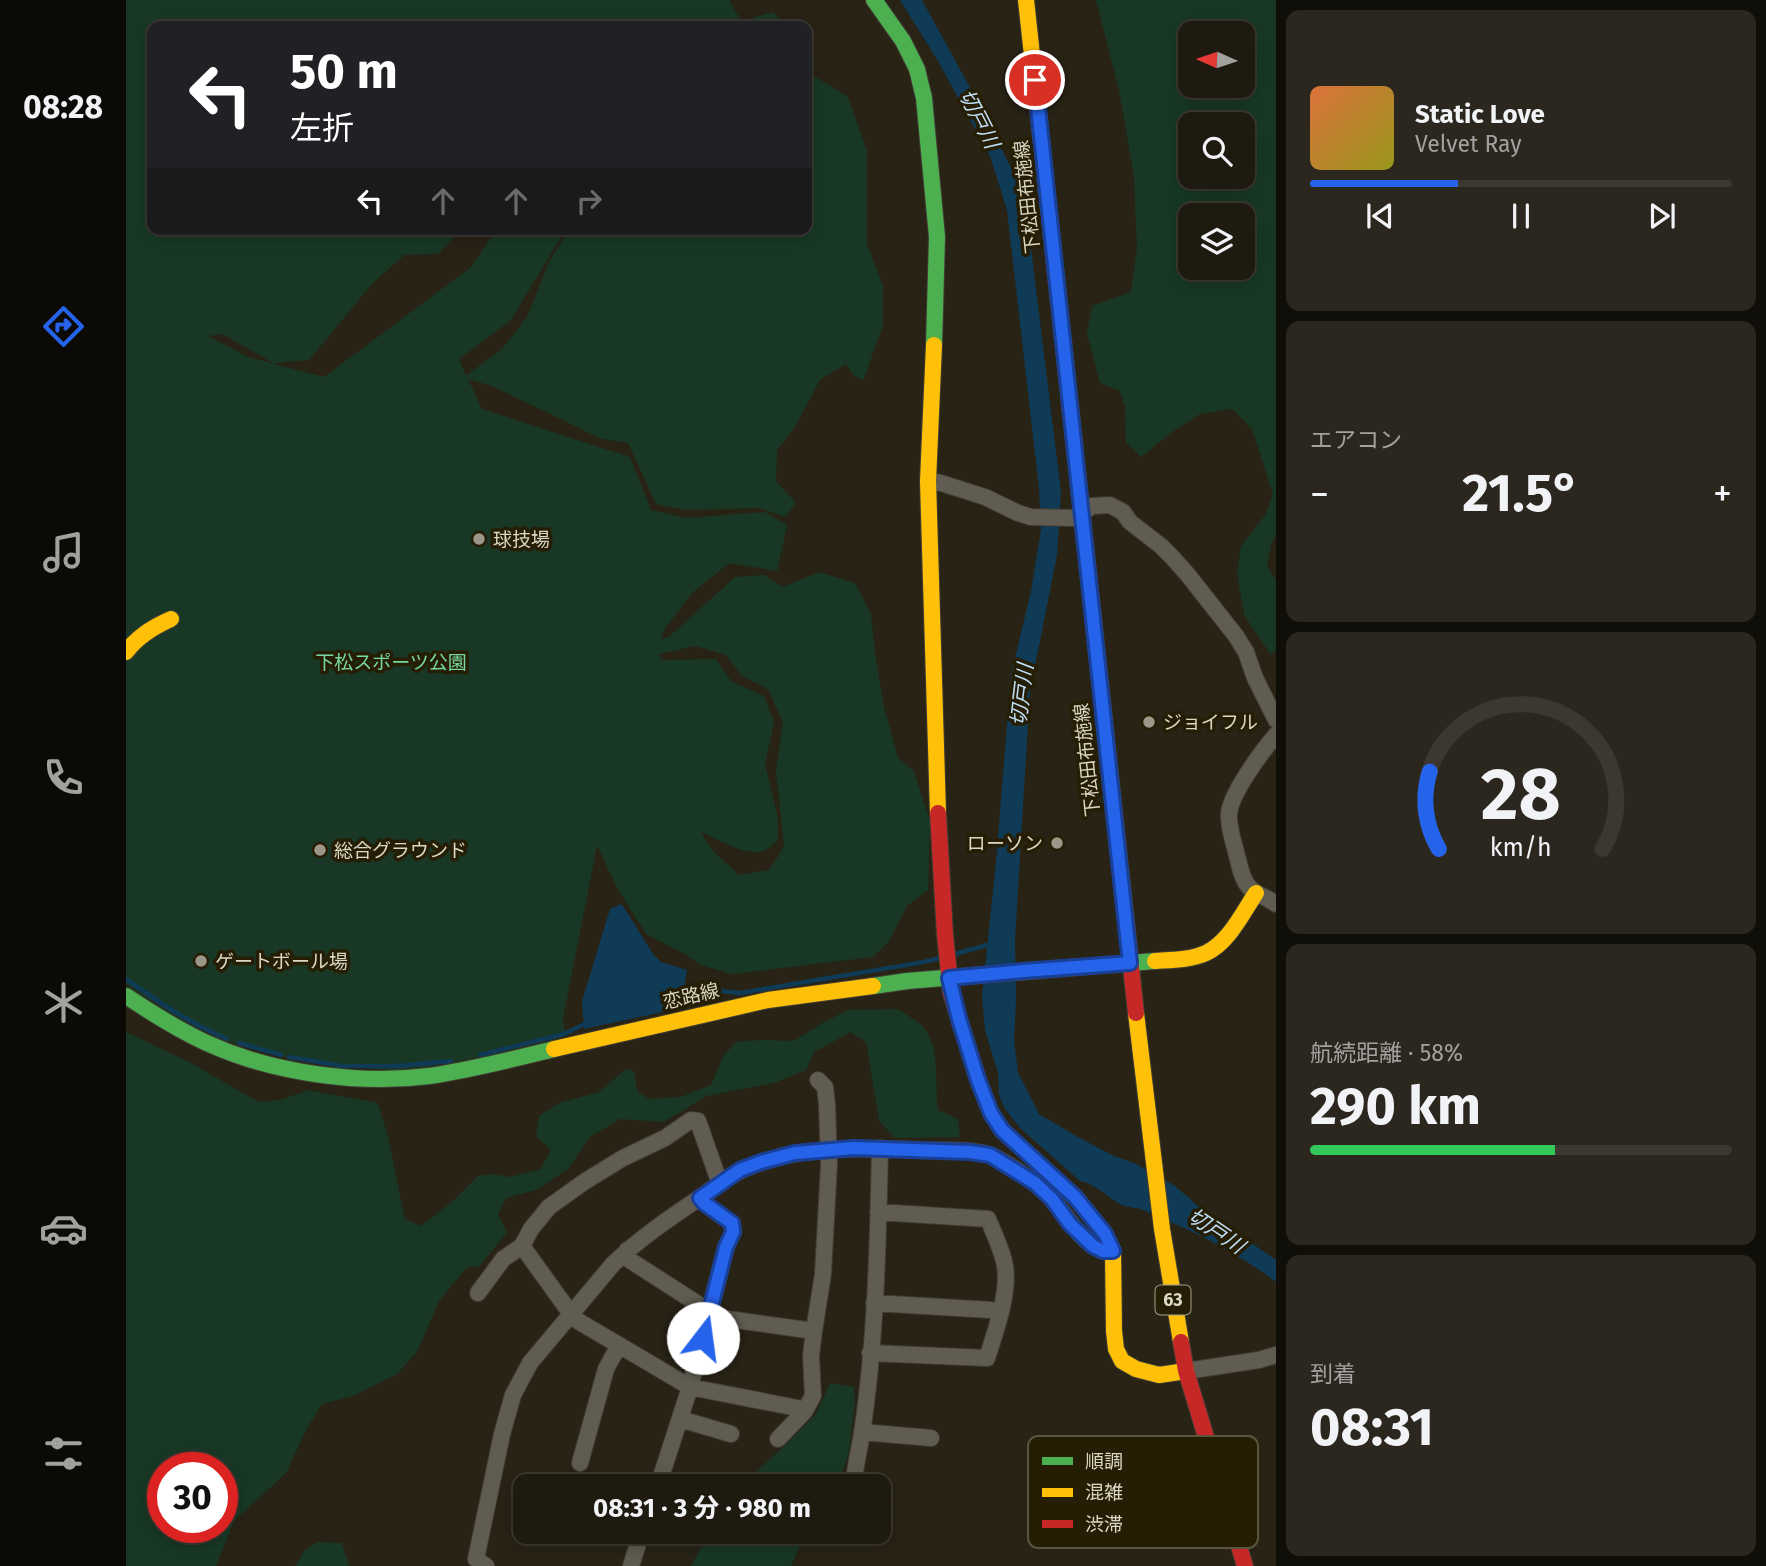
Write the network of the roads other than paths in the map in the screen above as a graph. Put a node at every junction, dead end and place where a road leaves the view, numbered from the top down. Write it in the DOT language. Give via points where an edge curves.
graph roads {
  1 [pos="874,0"];
  2 [pos="1026,0"];
  3 [pos="928,481"];
  4 [pos="1082,514"];
  5 [pos="171,620"];
  6 [pos="126,652"];
  7 [pos="1276,720"];
  8 [pos="1276,735"];
  9 [pos="1256,893"];
  10 [pos="1276,904"];
  11 [pos="1130,963"];
  12 [pos="949,978"];
  13 [pos="126,996"];
  14 [pos="818,1080"];
  15 [pos="880,1148"];
  16 [pos="827,1150"];
  17 [pos="720,1184"];
  18 [pos="700,1198"];
  19 [pos="878,1212"];
  20 [pos="523,1245"];
  21 [pos="627,1250"];
  22 [pos="1113,1251"];
  23 [pos="478,1293"];
  24 [pos="874,1303"];
  25 [pos="1000,1312"];
  26 [pos="571,1314"];
  27 [pos="710,1314"];
  28 [pos="814,1331"];
  29 [pos="619,1345"];
  30 [pos="870,1353"];
  31 [pos="1276,1354"];
  32 [pos="1186,1371"];
  33 [pos="690,1387"];
  34 [pos="804,1412"];
  35 [pos="680,1419"];
  36 [pos="862,1433"];
  37 [pos="731,1434"];
  38 [pos="1206,1436"];
  39 [pos="930,1438"];
  40 [pos="778,1439"];
  41 [pos="580,1463"];
  42 [pos="662,1474"];
  43 [pos="855,1474"];
  44 [pos="638,1544"];
  45 [pos="1240,1548"];
  46 [pos="1253,1548"];
  47 [pos="1261,1562"];
  48 [pos="486,1566"];
  49 [pos="631,1566"];
  50 [pos="1245,1566"];
  1 -- 3 [label="street" via="903,41 924,98 937,237"];
  2 -- 4 [label="street, 下松田布施線 / 63"];
  3 -- 4 [label="street" via="985,497 1031,517 1064,519"];
  3 -- 12 [label="street" via="939,842"];
  4 -- 7 [label="street" via="1092,506 1110,505 1167,551 1236,636"];
  4 -- 11 [label="street, 下松田布施線 / 63"];
  5 -- 6 [label="street" via="154,626"];
  8 -- 9 [label="street" via="1239,788 1229,815 1242,876"];
  9 -- 10 [label="street"];
  9 -- 11 [label="street, 恋路線" via="1227,937 1206,953"];
  11 -- 12 [label="street, 恋路線"];
  11 -- 32 [label="street, 下松田布施線 / 63" via="1162,1229"];
  12 -- 13 [label="street, 恋路線" via="768,1000 478,1067 387,1079 300,1072 256,1061 169,1024"];
  12 -- 22 [label="street" via="991,1113 1010,1138 1075,1197"];
  14 -- 16 [label="street" via="825,1087"];
  15 -- 16 [label="street"];
  15 -- 19 [label="street"];
  15 -- 22 [label="street" via="990,1155 1035,1183 1093,1246"];
  16 -- 17 [label="street" via="761,1162"];
  16 -- 28 [label="street" via="823,1274"];
  17 -- 18 [label="street"];
  17 -- 20 [label="street" via="698,1121 691,1120 548,1207"];
  18 -- 21 [label="street"];
  18 -- 27 [label="street" via="732,1223 733,1232"];
  19 -- 24 [label="street"];
  19 -- 25 [label="street" via="988,1219 1004,1263"];
  20 -- 23 [label="street" via="503,1259"];
  20 -- 26 [label="street"];
  21 -- 26 [label="street"];
  21 -- 27 [label="street" via="628,1259"];
  22 -- 32 [label="street" via="1114,1331 1122,1361 1159,1375"];
  24 -- 25 [label="street"];
  24 -- 30 [label="street"];
  25 -- 30 [label="street" via="987,1358"];
  26 -- 29 [label="street"];
  26 -- 48 [label="street" via="530,1363 513,1395 476,1559"];
  27 -- 28 [label="street"];
  27 -- 33 [label="street"];
  28 -- 34 [label="street" via="813,1396"];
  29 -- 33 [label="street"];
  29 -- 41 [label="street" via="606,1369"];
  30 -- 36 [label="street"];
  31 -- 32 [label="street"];
  32 -- 38 [label="street, 下松田布施線 / 63"];
  33 -- 34 [label="street"];
  33 -- 35 [label="street"];
  34 -- 40 [label="street"];
  35 -- 37 [label="street"];
  35 -- 42 [label="street"];
  36 -- 39 [label="street"];
  36 -- 43 [label="street"];
  44 -- 49 [label="street"];
  45 -- 50 [label="street, 下松田布施線 / 63"];
  46 -- 47 [label="street, 下松田布施線 / 63"];
}
